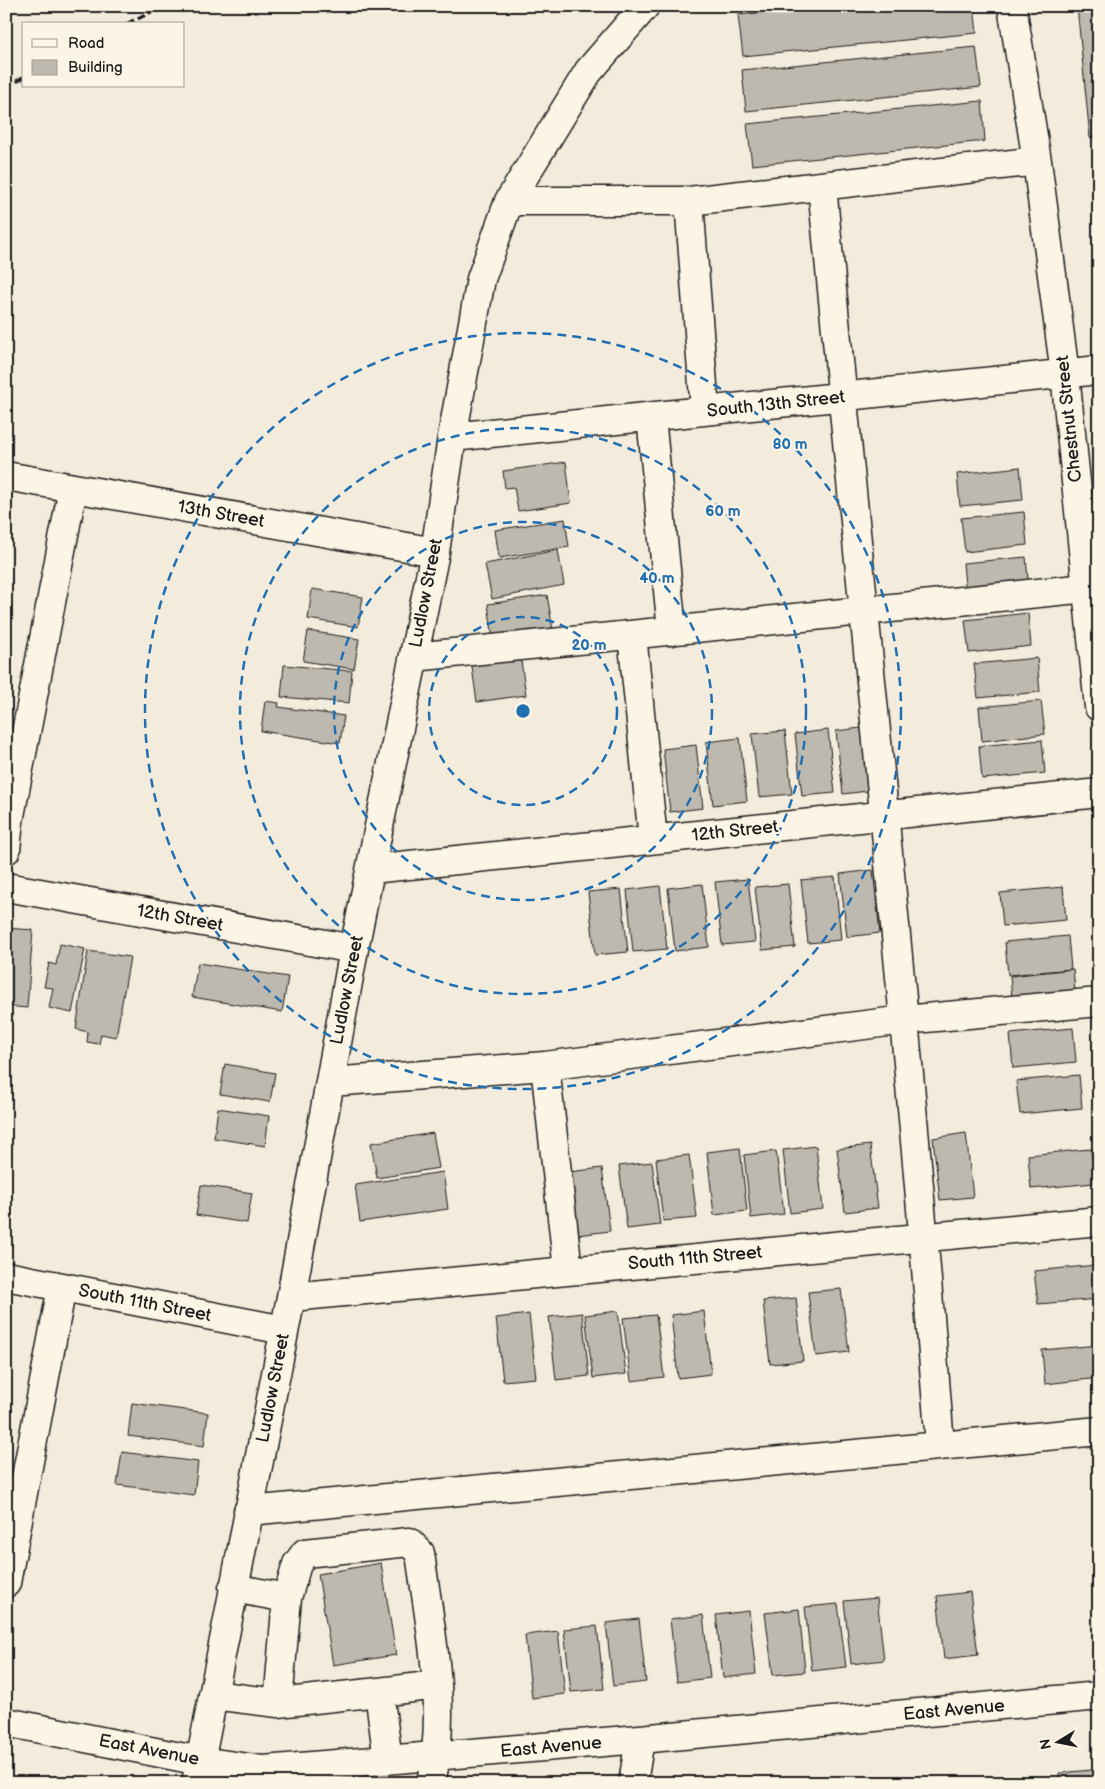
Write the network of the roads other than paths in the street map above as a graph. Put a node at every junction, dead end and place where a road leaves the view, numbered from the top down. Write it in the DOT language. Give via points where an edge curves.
graph roads {
  1 [pos="645,6"];
  2 [pos="1012,6"];
  3 [pos="1037,161"];
  4 [pos="822,186"];
  5 [pos="509,201"];
  6 [pos="689,201"];
  7 [pos="1099,370"];
  8 [pos="1065,374"];
  9 [pos="842,397"];
  10 [pos="705,412"];
  11 [pos="651,417"];
  12 [pos="452,437"];
  13 [pos="6,476"];
  14 [pos="73,488"];
  15 [pos="435,552"];
  16 [pos="1087,588"];
  17 [pos="865,611"];
  18 [pos="672,631"];
  19 [pos="632,635"];
  20 [pos="414,657"];
  21 [pos="1099,707"];
  22 [pos="1099,792"];
  23 [pos="884,815"];
  24 [pos="653,839"];
  25 [pos="6,850"];
  26 [pos="371,869"];
  27 [pos="6,887"];
  28 [pos="354,949"];
  29 [pos="1099,1002"];
  30 [pos="904,1020"];
  31 [pos="545,1066"];
  32 [pos="330,1082"];
  33 [pos="1099,1221"];
  34 [pos="924,1236"];
  35 [pos="568,1270"];
  36 [pos="6,1276"];
  37 [pos="62,1287"];
  38 [pos="291,1297"];
  39 [pos="284,1330"];
  40 [pos="1099,1431"];
  41 [pos="940,1446"];
  42 [pos="248,1511"];
  43 [pos="6,1583"];
  44 [pos="233,1588"];
  45 [pos="287,1598"];
  46 [pos="437,1685"];
  47 [pos="379,1692"];
  48 [pos="213,1695"];
  49 [pos="1099,1696"];
  50 [pos="278,1703"];
  51 [pos="6,1722"];
  52 [pos="640,1739"];
  53 [pos="437,1756"];
  54 [pos="388,1760"];
  55 [pos="198,1772"];
  56 [pos="431,1783"];
  57 [pos="633,1783"];
  1 -- 5 [label="street, Ludlow Street" via="588,72"];
  2 -- 3 [label="street, Chestnut Street"];
  3 -- 4 [label="street"];
  3 -- 8 [label="street, Chestnut Street"];
  4 -- 6 [label="street"];
  4 -- 9 [label="street"];
  5 -- 6 [label="street"];
  5 -- 12 [label="street, Ludlow Street" via="481,279"];
  6 -- 10 [label="street"];
  7 -- 8 [label="street, South 13th Street"];
  8 -- 9 [label="street, South 13th Street"];
  8 -- 16 [label="street, Chestnut Street"];
  9 -- 10 [label="street, South 13th Street"];
  9 -- 17 [label="street"];
  10 -- 11 [label="street, South 13th Street"];
  11 -- 12 [label="street, South 13th Street"];
  11 -- 18 [label="street"];
  12 -- 15 [label="street, Ludlow Street"];
  13 -- 14 [label="street, 13th Street"];
  14 -- 15 [label="street, 13th Street"];
  14 -- 25 [label="street"];
  15 -- 20 [label="street, Ludlow Street"];
  16 -- 17 [label="street"];
  16 -- 21 [label="street, Chestnut Street"];
  17 -- 18 [label="street"];
  17 -- 23 [label="street"];
  18 -- 19 [label="street"];
  19 -- 20 [label="street"];
  19 -- 24 [label="street"];
  20 -- 26 [label="street, Ludlow Street"];
  22 -- 23 [label="street, 12th Street"];
  23 -- 24 [label="street, 12th Street"];
  23 -- 30 [label="street"];
  24 -- 26 [label="street, 12th Street"];
  26 -- 28 [label="street, Ludlow Street"];
  27 -- 28 [label="street, 12th Street"];
  28 -- 32 [label="street, Ludlow Street"];
  29 -- 30 [label="street"];
  30 -- 31 [label="street"];
  30 -- 34 [label="street"];
  31 -- 32 [label="street"];
  31 -- 35 [label="street"];
  32 -- 38 [label="street, Ludlow Street"];
  33 -- 34 [label="street, South 11th Street"];
  34 -- 35 [label="street, South 11th Street"];
  34 -- 41 [label="street"];
  35 -- 38 [label="street, South 11th Street"];
  36 -- 37 [label="street, South 11th Street"];
  37 -- 39 [label="street, South 11th Street"];
  37 -- 43 [label="street"];
  38 -- 39 [label="street, Ludlow Street"];
  39 -- 42 [label="street, Ludlow Street"];
  40 -- 41 [label="street"];
  41 -- 42 [label="street"];
  42 -- 44 [label="street, Ludlow Street"];
  44 -- 45 [label="street"];
  44 -- 48 [label="street, Ludlow Street"];
  45 -- 46 [label="street" via="297,1564 305,1553 409,1542 420,1552"];
  45 -- 50 [label="street"];
  46 -- 47 [label="street"];
  46 -- 53 [label="street"];
  47 -- 50 [label="street"];
  47 -- 54 [label="street"];
  48 -- 50 [label="street"];
  48 -- 55 [label="street, Ludlow Street"];
  49 -- 52 [label="street, East Avenue"];
  51 -- 55 [label="street, East Avenue"];
  52 -- 53 [label="street, East Avenue"];
  52 -- 57 [label="street"];
  53 -- 54 [label="street, East Avenue"];
  53 -- 56 [label="street"];
  54 -- 55 [label="street, East Avenue"];
}
